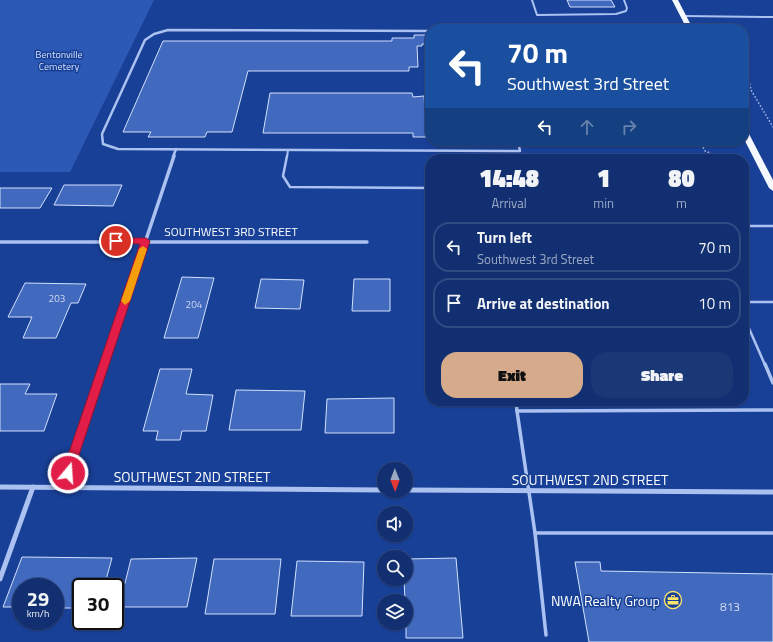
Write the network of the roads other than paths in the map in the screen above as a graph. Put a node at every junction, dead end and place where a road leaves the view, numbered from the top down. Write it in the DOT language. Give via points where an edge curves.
graph roads {
  1 [pos="532,0"];
  2 [pos="624,0"];
  3 [pos="675,0"];
  4 [pos="684,16"];
  5 [pos="773,17"];
  6 [pos="688,24"];
  7 [pos="425,31"];
  8 [pos="749,142"];
  9 [pos="519,146"];
  10 [pos="176,149"];
  11 [pos="288,150"];
  12 [pos="425,188"];
  13 [pos="773,188"];
  14 [pos="749,226"];
  15 [pos="773,226"];
  16 [pos="146,241"];
  17 [pos="0,242"];
  18 [pos="367,242"];
  19 [pos="749,302"];
  20 [pos="773,302"];
  21 [pos="749,328"];
  22 [pos="773,383"];
  23 [pos="516,406"];
  24 [pos="773,410"];
  25 [pos="517,411"];
  26 [pos="0,487"];
  27 [pos="33,487"];
  28 [pos="63,487"];
  29 [pos="377,490"];
  30 [pos="413,490"];
  31 [pos="529,490"];
  32 [pos="773,492"];
  33 [pos="773,532"];
  34 [pos="535,533"];
  35 [pos="0,579"];
  36 [pos="546,635"];
  1 -- 2 [label="lane" via="537,15 616,14 626,11"];
  3 -- 4 [label="main road"];
  4 -- 5 [label="lane"];
  4 -- 6 [label="main road"];
  7 -- 10 [label="street" via="168,30 154,34 145,40 102,134 103,144 118,149"];
  8 -- 13 [label="main road"];
  9 -- 11 [label="street" via="520,151"];
  10 -- 11 [label="street"];
  10 -- 16 [label="street"];
  11 -- 12 [label="lane" via="283,176 290,187"];
  14 -- 15 [label="lane"];
  16 -- 17 [label="street, SOUTHWEST 3RD STREET"];
  16 -- 18 [label="street, SOUTHWEST 3RD STREET"];
  16 -- 28 [label="street"];
  19 -- 20 [label="lane"];
  21 -- 22 [label="lane"];
  23 -- 25 [label="lane"];
  24 -- 25 [label="lane"];
  25 -- 31 [label="lane"];
  26 -- 27 [label="street, SOUTHWEST 2ND STREET"];
  27 -- 28 [label="street, SOUTHWEST 2ND STREET"];
  27 -- 35 [label="street"];
  28 -- 29 [label="street, SOUTHWEST 2ND STREET"];
  30 -- 31 [label="street, SOUTHWEST 2ND STREET"];
  31 -- 32 [label="street, SOUTHWEST 2ND STREET"];
  31 -- 34 [label="lane"];
  33 -- 34 [label="lane"];
  34 -- 36 [label="lane"];
}
